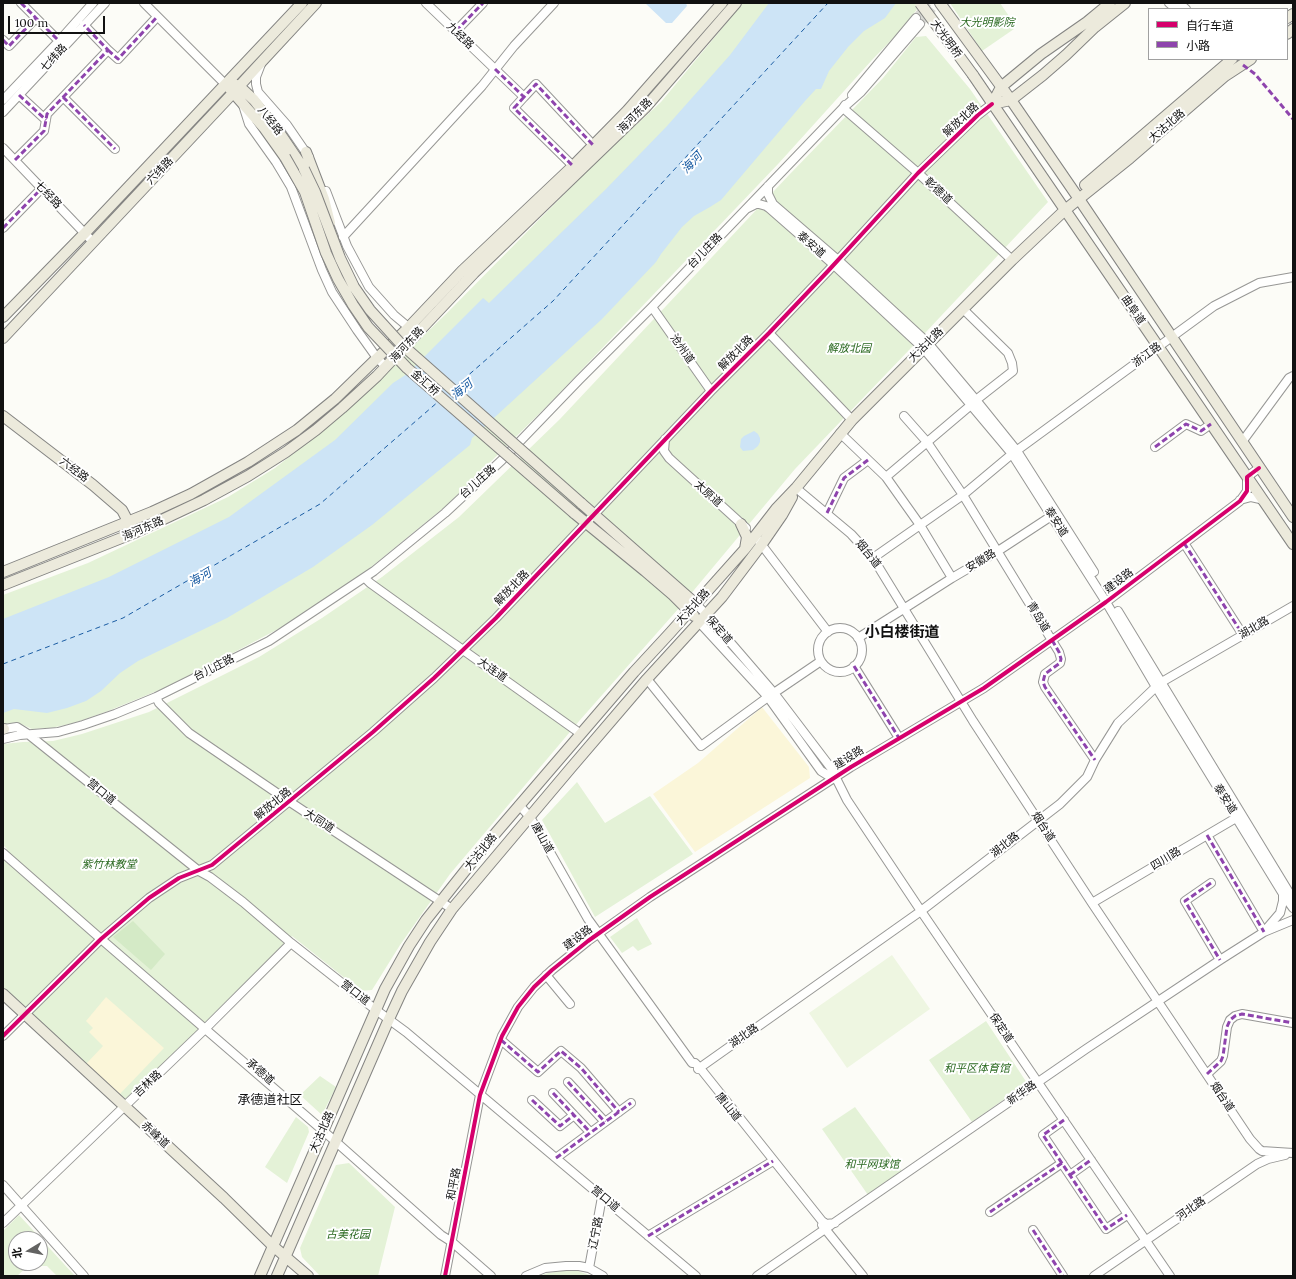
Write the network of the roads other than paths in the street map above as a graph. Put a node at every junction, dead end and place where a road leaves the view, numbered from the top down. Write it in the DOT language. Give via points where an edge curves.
graph roads {
  1 [pos="21,3"];
  2 [pos="93,3"];
  3 [pos="105,3"];
  4 [pos="144,3"];
  5 [pos="302,3"];
  6 [pos="316,3"];
  7 [pos="426,3"];
  8 [pos="483,3"];
  9 [pos="554,3"];
  10 [pos="722,3"];
  11 [pos="736,3"];
  12 [pos="920,3"];
  13 [pos="940,3"];
  14 [pos="1110,3"];
  15 [pos="1125,3"];
  16 [pos="157,17"];
  17 [pos="36,18"];
  18 [pos="918,21"];
  19 [pos="84,25"];
  20 [pos="456,31"];
  21 [pos="3,40"];
  22 [pos="59,41"];
  23 [pos="108,50"];
  24 [pos="263,60"];
  25 [pos="1237,60"];
  26 [pos="984,64"];
  27 [pos="495,69"];
  28 [pos="254,70"];
  29 [pos="972,75"];
  30 [pos="226,85"];
  31 [pos="1000,87"];
  32 [pos="236,90"];
  33 [pos="19,95"];
  34 [pos="63,97"];
  35 [pos="524,97"];
  36 [pos="3,100"];
  37 [pos="254,100"];
  38 [pos="1011,100"];
  39 [pos="243,104"];
  40 [pos="992,104"];
  41 [pos="843,108"];
  42 [pos="3,112"];
  43 [pos="46,120"];
  44 [pos="593,145"];
  45 [pos="3,148"];
  46 [pos="115,150"];
  47 [pos="306,152"];
  48 [pos="285,157"];
  49 [pos="15,160"];
  50 [pos="573,166"];
  51 [pos="307,167"];
  52 [pos="918,173"];
  53 [pos="768,186"];
  54 [pos="42,188"];
  55 [pos="1077,196"];
  56 [pos="746,209"];
  57 [pos="1065,210"];
  58 [pos="5,222"];
  59 [pos="85,234"];
  60 [pos="343,237"];
  61 [pos="93,242"];
  62 [pos="818,251"];
  63 [pos="1012,260"];
  64 [pos="836,262"];
  65 [pos="1293,277"];
  66 [pos="819,280"];
  67 [pos="652,307"];
  68 [pos="963,309"];
  69 [pos="3,317"];
  70 [pos="413,330"];
  71 [pos="769,333"];
  72 [pos="1172,337"];
  73 [pos="3,338"];
  74 [pos="925,346"];
  75 [pos="1158,346"];
  76 [pos="377,358"];
  77 [pos="386,367"];
  78 [pos="1293,376"];
  79 [pos="711,391"];
  80 [pos="973,402"];
  81 [pos="3,416"];
  82 [pos="904,416"];
  83 [pos="852,420"];
  84 [pos="1211,424"];
  85 [pos="840,433"];
  86 [pos="666,439"];
  87 [pos="927,442"];
  88 [pos="1242,442"];
  89 [pos="1155,447"];
  90 [pos="1014,453"];
  91 [pos="868,460"];
  92 [pos="1259,468"];
  93 [pos="886,477"];
  94 [pos="1247,477"];
  95 [pos="796,488"];
  96 [pos="963,495"];
  97 [pos="1240,501"];
  98 [pos="607,502"];
  99 [pos="1265,502"];
  100 [pos="581,503"];
  101 [pos="595,514"];
  102 [pos="827,514"];
  103 [pos="1054,514"];
  104 [pos="1293,517"];
  105 [pos="128,522"];
  106 [pos="586,523"];
  107 [pos="741,524"];
  108 [pos="920,525"];
  109 [pos="134,533"];
  110 [pos="758,541"];
  111 [pos="1184,542"];
  112 [pos="1293,544"];
  113 [pos="745,549"];
  114 [pos="998,551"];
  115 [pos="873,558"];
  116 [pos="3,572"];
  117 [pos="364,578"];
  118 [pos="952,578"];
  119 [pos="3,585"];
  120 [pos="676,592"];
  121 [pos="1108,600"];
  122 [pos="1293,606"];
  123 [pos="905,608"];
  124 [pos="695,610"];
  125 [pos="676,626"];
  126 [pos="828,632"];
  127 [pos="1243,635"];
  128 [pos="858,638"];
  129 [pos="1052,640"];
  130 [pos="463,650"];
  131 [pos="821,661"];
  132 [pos="854,666"];
  133 [pos="647,679"];
  134 [pos="1158,685"];
  135 [pos="771,695"];
  136 [pos="156,697"];
  137 [pos="961,702"];
  138 [pos="940,713"];
  139 [pos="973,721"];
  140 [pos="3,732"];
  141 [pos="58,732"];
  142 [pos="28,734"];
  143 [pos="581,734"];
  144 [pos="899,738"];
  145 [pos="48,750"];
  146 [pos="1095,760"];
  147 [pos="835,777"];
  148 [pos="290,802"];
  149 [pos="519,805"];
  150 [pos="1239,816"];
  151 [pos="530,817"];
  152 [pos="1038,820"];
  153 [pos="1206,835"];
  154 [pos="3,853"];
  155 [pos="199,871"];
  156 [pos="1281,880"];
  157 [pos="1211,883"];
  158 [pos="1293,888"];
  159 [pos="1282,894"];
  160 [pos="1293,899"];
  161 [pos="441,902"];
  162 [pos="1092,903"];
  163 [pos="1293,908"];
  164 [pos="452,909"];
  165 [pos="921,911"];
  166 [pos="1292,921"];
  167 [pos="1264,932"];
  168 [pos="598,934"];
  169 [pos="101,939"];
  170 [pos="291,943"];
  171 [pos="1220,960"];
  172 [pos="546,975"];
  173 [pos="3,994"];
  174 [pos="1158,1002"];
  175 [pos="570,1004"];
  176 [pos="376,1010"];
  177 [pos="25,1014"];
  178 [pos="389,1019"];
  179 [pos="1293,1023"];
  180 [pos="207,1028"];
  181 [pos="3,1036"];
  182 [pos="501,1040"];
  183 [pos="699,1068"];
  184 [pos="1207,1074"];
  185 [pos="568,1082"];
  186 [pos="1038,1082"];
  187 [pos="553,1093"];
  188 [pos="480,1095"];
  189 [pos="532,1100"];
  190 [pos="631,1103"];
  191 [pos="124,1107"];
  192 [pos="619,1112"];
  193 [pos="574,1115"];
  194 [pos="1064,1120"];
  195 [pos="605,1122"];
  196 [pos="324,1129"];
  197 [pos="590,1132"];
  198 [pos="336,1140"];
  199 [pos="1293,1148"];
  200 [pos="1283,1153"];
  201 [pos="1293,1153"];
  202 [pos="1267,1155"];
  203 [pos="556,1158"];
  204 [pos="1091,1160"];
  205 [pos="772,1161"];
  206 [pos="1062,1163"];
  207 [pos="1070,1175"];
  208 [pos="3,1185"];
  209 [pos="602,1197"];
  210 [pos="21,1205"];
  211 [pos="990,1212"];
  212 [pos="1128,1215"];
  213 [pos="836,1222"];
  214 [pos="3,1223"];
  215 [pos="825,1229"];
  216 [pos="1033,1230"];
  217 [pos="648,1236"];
  218 [pos="1145,1241"];
  219 [pos="452,1242"];
  220 [pos="273,1246"];
  221 [pos="286,1256"];
  222 [pos="589,1268"];
  223 [pos="84,1276"];
  224 [pos="260,1276"];
  225 [pos="277,1276"];
  226 [pos="308,1276"];
  227 [pos="445,1276"];
  228 [pos="491,1276"];
  229 [pos="526,1276"];
  230 [pos="603,1276"];
  231 [pos="696,1276"];
  232 [pos="757,1276"];
  233 [pos="863,1276"];
  234 [pos="1063,1276"];
  235 [pos="1094,1276"];
  236 [pos="1170,1276"];
  1 -- 17 [label="street"];
  2 -- 22 [label="street, 七纬路"];
  3 -- 19 [label="street, 七纬路"];
  4 -- 16 [label="street"];
  5 -- 30 [label="main road, 六纬路"];
  6 -- 24 [label="main road, 六纬路"];
  7 -- 20 [label="street, 九经路"];
  8 -- 20 [label="street"];
  9 -- 27 [label="street"];
  10 -- 44 [label="main road, 海河东路" via="627,111"];
  11 -- 70 [label="main road, 海河东路" via="645,108"];
  12 -- 29 [label="main road, 大光明桥, bridge"];
  13 -- 26 [label="main road, 大光明桥"];
  14 -- 31 [label="main road, 解放北路"];
  15 -- 38 [label="main road, 解放北路"];
  16 -- 23 [label="street" via="118,59"];
  16 -- 30 [label="street"];
  17 -- 21 [label="street" via="9,46"];
  17 -- 22 [label="street"];
  18 -- 41 [label="street, 台儿庄路" via="857,88"];
  19 -- 23 [label="street"];
  19 -- 33 [label="street, 七纬路"];
  20 -- 27 [label="street, 九经路"];
  22 -- 36 [label="street, 七纬路"];
  23 -- 34 [label="street"];
  24 -- 28 [label="main road, 六纬路"];
  24 -- 47 [label="street" via="256,77 258,92 287,125"];
  25 -- 55 [label="main road, 大沽北路" via="1225,76 1130,158"];
  26 -- 31 [label="main road, 曲阜道"];
  27 -- 35 [label="street, 九经路"];
  27 -- 60 [label="street"];
  28 -- 32 [label="main road, 六纬路"];
  28 -- 37 [label="main road" via="251,88"];
  29 -- 40 [label="main road, 曲阜道"];
  30 -- 32 [label="main road" via="234,84"];
  30 -- 59 [label="main road, 六纬路"];
  31 -- 38 [label="main road, 曲阜道"];
  31 -- 40 [label="main road, 解放北路"];
  32 -- 37 [label="main road, 八经路"];
  32 -- 39 [label="main road, 八经路"];
  32 -- 61 [label="main road, 六纬路"];
  33 -- 42 [label="street, 七纬路"];
  33 -- 43 [label="street"];
  34 -- 43 [label="street" via="47,114"];
  34 -- 46 [label="street"];
  35 -- 44 [label="street" via="536,84"];
  35 -- 50 [label="street" via="514,108"];
  37 -- 51 [label="main road, 八经路"];
  38 -- 40 [label="main road, 解放北路"];
  38 -- 55 [label="main road, 曲阜道"];
  39 -- 48 [label="main road, 八经路"];
  39 -- 76 [label="street" via="249,124 290,187 332,292"];
  40 -- 52 [label="street, 解放北路"];
  40 -- 57 [label="main road, 曲阜道"];
  41 -- 52 [label="street, 彰德道"];
  41 -- 53 [label="street, 台儿庄路"];
  43 -- 49 [label="street" via="44,131"];
  44 -- 50 [label="main road, 海河东路"];
  45 -- 49 [label="street, 七经路"];
  47 -- 51 [label="main road"];
  47 -- 60 [label="street" via="327,194"];
  48 -- 106 [label="main road, 金汇桥, bridge" via="305,192 338,279 368,327 407,368"];
  49 -- 54 [label="street, 七经路"];
  50 -- 70 [label="main road, 海河东路" via="462,270"];
  51 -- 100 [label="main road, 金汇桥, bridge" via="340,258 370,310 416,357"];
  52 -- 63 [label="street, 彰德道"];
  52 -- 64 [label="street, 解放北路"];
  53 -- 56 [label="street, 台儿庄路"];
  53 -- 64 [label="street, 泰安道" via="768,194 773,204"];
  54 -- 58 [label="street"];
  54 -- 59 [label="street, 七经路"];
  55 -- 57 [label="main road, 大沽北路"];
  55 -- 72 [label="main road, 曲阜道"];
  56 -- 62 [label="street, 泰安道" via="756,204 766,206"];
  56 -- 67 [label="street, 台儿庄路"];
  57 -- 63 [label="main road, 大沽北路"];
  57 -- 75 [label="main road, 曲阜道"];
  59 -- 61 [label="street, 七经路"];
  59 -- 69 [label="main road, 六纬路"];
  60 -- 70 [label="street" via="369,287 394,315"];
  61 -- 73 [label="main road, 六纬路"];
  62 -- 64 [label="street, 泰安道"];
  62 -- 66 [label="street" via="825,265"];
  63 -- 68 [label="main road, 大沽北路"];
  64 -- 66 [label="street, 解放北路"];
  64 -- 74 [label="street, 泰安道"];
  65 -- 72 [label="street, 浙江路" via="1259,283 1214,306"];
  66 -- 71 [label="street, 解放北路"];
  67 -- 79 [label="street, 沧州道"];
  67 -- 117 [label="street, 台儿庄路" via="502,460 445,513"];
  68 -- 74 [label="main road, 大沽北路"];
  68 -- 80 [label="street" via="1008,353 1013,371"];
  70 -- 76 [label="main road, 海河东路"];
  70 -- 77 [label="main road, 海河东路"];
  71 -- 79 [label="street, 解放北路"];
  71 -- 83 [label="street"];
  72 -- 75 [label="street, 浙江路"];
  72 -- 88 [label="main road, 曲阜道"];
  74 -- 80 [label="street, 泰安道"];
  74 -- 83 [label="main road, 大沽北路"];
  75 -- 84 [label="main road, 曲阜道"];
  75 -- 90 [label="street, 浙江路"];
  76 -- 77 [label="street"];
  76 -- 105 [label="main road, 海河东路" via="335,399 297,430 248,462 191,494"];
  77 -- 109 [label="main road, 海河东路" via="342,408 286,452 204,500"];
  78 -- 88 [label="street"];
  79 -- 86 [label="street, 解放北路"];
  80 -- 87 [label="street"];
  80 -- 90 [label="street, 泰安道"];
  81 -- 105 [label="main road, 六经路" via="93,485 122,510"];
  82 -- 87 [label="street, 青岛道"];
  83 -- 85 [label="main road, 大沽北路"];
  84 -- 89 [label="street" via="1201,431 1186,424"];
  84 -- 94 [label="main road, 曲阜道"];
  85 -- 91 [label="street"];
  85 -- 95 [label="main road, 大沽北路"];
  86 -- 98 [label="street, 解放北路"];
  86 -- 107 [label="street, 太原道" via="664,451 669,458"];
  87 -- 93 [label="street"];
  87 -- 96 [label="street, 青岛道"];
  88 -- 92 [label="main road, 曲阜道"];
  90 -- 96 [label="street, 浙江路"];
  90 -- 103 [label="street, 泰安道"];
  91 -- 93 [label="street"];
  91 -- 102 [label="street" via="844,478"];
  92 -- 94 [label="street"];
  92 -- 104 [label="main road, 曲阜道"];
  93 -- 108 [label="street"];
  94 -- 97 [label="street" via="1247,491"];
  94 -- 99 [label="main road, 曲阜道"];
  95 -- 102 [label="street, 烟台道"];
  95 -- 110 [label="main road, 大沽北路" via="776,509"];
  96 -- 108 [label="street, 浙江路"];
  96 -- 114 [label="street, 青岛道"];
  97 -- 99 [label="street" via="1252,497"];
  97 -- 111 [label="street, 建设路"];
  98 -- 100 [label="street" via="596,506"];
  98 -- 101 [label="street, 解放北路"];
  99 -- 112 [label="main road, 曲阜道"];
  100 -- 101 [label="main road"];
  101 -- 106 [label="street, 解放北路"];
  101 -- 120 [label="main road"];
  102 -- 115 [label="street, 烟台道" via="851,534"];
  103 -- 114 [label="street, 安徽路"];
  103 -- 121 [label="street, 泰安道"];
  105 -- 109 [label="main road, 六经路"];
  105 -- 116 [label="main road, 海河东路"];
  106 -- 120 [label="main road"];
  106 -- 130 [label="street, 解放北路"];
  107 -- 110 [label="street, 太原道"];
  107 -- 113 [label="main road" via="746,537"];
  108 -- 115 [label="street, 浙江路"];
  108 -- 118 [label="street"];
  109 -- 119 [label="main road, 海河东路"];
  110 -- 113 [label="main road, 大沽北路"];
  110 -- 124 [label="main road, 大沽北路" via="722,597"];
  110 -- 126 [label="street, 太原道"];
  111 -- 121 [label="street, 建设路"];
  111 -- 127 [label="street"];
  113 -- 124 [label="main road, 大沽北路"];
  114 -- 118 [label="street, 安徽路"];
  114 -- 129 [label="street, 青岛道"];
  115 -- 123 [label="street, 烟台道"];
  117 -- 130 [label="street, 大连道"];
  117 -- 136 [label="street, 台儿庄路" via="269,641"];
  118 -- 123 [label="street, 安徽路"];
  120 -- 124 [label="main road"];
  120 -- 125 [label="main road" via="680,611"];
  121 -- 129 [label="street, 建设路"];
  121 -- 134 [label="street, 泰安道"];
  122 -- 127 [label="street, 湖北路"];
  123 -- 128 [label="street, 安徽路"];
  123 -- 137 [label="street, 烟台道"];
  124 -- 125 [label="main road, 大沽北路"];
  124 -- 133 [label="main road, 大沽北路" via="684,639"];
  124 -- 135 [label="street, 保定道"];
  125 -- 143 [label="main road, 大沽北路"];
  126 -- 128 [label="street" via="843,628"];
  126 -- 131 [label="street" via="820,641 818,648"];
  127 -- 134 [label="street, 湖北路"];
  128 -- 132 [label="street" via="861,655"];
  129 -- 137 [label="street, 建设路"];
  129 -- 146 [label="street, 青岛道" via="1061,660 1045,674 1043,682"];
  130 -- 143 [label="street, 大连道"];
  130 -- 148 [label="street, 解放北路" via="406,704"];
  131 -- 132 [label="street" via="826,667 839,672 847,671"];
  131 -- 135 [label="street"];
  132 -- 144 [label="street"];
  133 -- 135 [label="street" via="701,746"];
  133 -- 151 [label="main road, 大沽北路"];
  134 -- 146 [label="street, 湖北路" via="1118,723"];
  134 -- 150 [label="street, 泰安道"];
  135 -- 147 [label="street, 保定道" via="818,767"];
  136 -- 141 [label="street, 台儿庄路" via="115,714"];
  136 -- 148 [label="street, 大同道" via="189,733"];
  137 -- 138 [label="street, 建设路"];
  137 -- 139 [label="street, 烟台道"];
  138 -- 139 [label="street" via="959,710"];
  138 -- 144 [label="street, 建设路"];
  139 -- 152 [label="street, 烟台道"];
  140 -- 142 [label="street, 营口道" via="17,727"];
  141 -- 142 [label="street, 台儿庄路"];
  141 -- 145 [label="street" via="47,739"];
  142 -- 145 [label="street, 营口道"];
  143 -- 149 [label="main road, 大沽北路"];
  144 -- 147 [label="street, 建设路"];
  145 -- 155 [label="street, 营口道"];
  146 -- 152 [label="street, 湖北路" via="1087,777 1060,804"];
  147 -- 165 [label="street, 保定道" via="847,800"];
  147 -- 168 [label="street, 建设路" via="650,897"];
  148 -- 155 [label="street, 解放北路" via="212,865"];
  148 -- 161 [label="street, 大同道"];
  149 -- 151 [label="street, 唐山道"];
  149 -- 161 [label="main road, 大沽北路"];
  150 -- 153 [label="street, 四川路"];
  150 -- 156 [label="street, 泰安道"];
  150 -- 159 [label="street, 泰安道"];
  151 -- 164 [label="main road, 大沽北路"];
  151 -- 168 [label="street, 唐山道"];
  152 -- 162 [label="street, 烟台道"];
  152 -- 165 [label="street, 湖北路"];
  153 -- 162 [label="street, 四川路"];
  153 -- 167 [label="street"];
  154 -- 169 [label="street, 承德道"];
  155 -- 169 [label="street, 解放北路" via="187,874 149,898"];
  155 -- 170 [label="street, 营口道" via="243,902"];
  156 -- 158 [label="street"];
  156 -- 160 [label="street, 泰安道"];
  157 -- 171 [label="street" via="1185,901"];
  159 -- 163 [label="street, 泰安道"];
  159 -- 167 [label="street" via="1280,913"];
  161 -- 164 [label="street, 大同道"];
  161 -- 176 [label="main road, 大沽北路" via="409,946"];
  162 -- 174 [label="street, 烟台道"];
  164 -- 178 [label="main road, 大沽北路" via="417,962"];
  165 -- 183 [label="street, 湖北路"];
  165 -- 186 [label="street, 保定道"];
  166 -- 167 [label="street, 新华路"];
  167 -- 171 [label="street, 新华路"];
  168 -- 172 [label="street, 建设路"];
  168 -- 183 [label="street, 唐山道" via="691,1064"];
  169 -- 177 [label="street, 解放北路"];
  169 -- 180 [label="street, 承德道"];
  170 -- 176 [label="street, 营口道"];
  170 -- 180 [label="street, 吉林路"];
  171 -- 174 [label="street, 新华路"];
  172 -- 175 [label="street"];
  172 -- 182 [label="street, 建设路" via="518,1007"];
  173 -- 177 [label="main road, 赤峰道"];
  174 -- 184 [label="street, 烟台道"];
  174 -- 186 [label="street, 新华路"];
  176 -- 178 [label="street, 营口道"];
  176 -- 196 [label="main road, 大沽北路"];
  177 -- 181 [label="street, 解放北路"];
  177 -- 191 [label="main road, 赤峰道"];
  178 -- 188 [label="street, 营口道"];
  178 -- 198 [label="main road, 大沽北路"];
  179 -- 184 [label="street" via="1242,1014 1235,1016 1227,1027 1221,1061"];
  180 -- 191 [label="street, 吉林路"];
  180 -- 196 [label="street, 承德道"];
  182 -- 188 [label="street, 建设路"];
  182 -- 192 [label="street" via="538,1072 560,1050 581,1068"];
  183 -- 205 [label="street, 唐山道"];
  184 -- 202 [label="street, 烟台道" via="1250,1139"];
  185 -- 195 [label="street"];
  186 -- 194 [label="street, 保定道"];
  186 -- 213 [label="street, 新华路"];
  187 -- 193 [label="street"];
  188 -- 203 [label="street, 营口道"];
  188 -- 219 [label="street, 和平路"];
  189 -- 193 [label="street" via="560,1126"];
  190 -- 192 [label="street"];
  191 -- 210 [label="street, 吉林路"];
  191 -- 220 [label="main road, 赤峰道"];
  192 -- 195 [label="street"];
  193 -- 197 [label="street"];
  194 -- 204 [label="street, 保定道"];
  194 -- 206 [label="street" via="1043,1135"];
  195 -- 197 [label="street"];
  196 -- 198 [label="street, 承德道"];
  196 -- 220 [label="main road, 大沽北路"];
  197 -- 203 [label="street"];
  198 -- 219 [label="street, 承德道" via="441,1235"];
  198 -- 221 [label="main road, 大沽北路"];
  199 -- 200 [label="street"];
  199 -- 202 [label="street"];
  200 -- 201 [label="street"];
  200 -- 202 [label="street"];
  201 -- 202 [label="street, 河北路"];
  202 -- 218 [label="street, 河北路"];
  203 -- 209 [label="street, 营口道"];
  204 -- 207 [label="street"];
  204 -- 212 [label="street, 保定道"];
  205 -- 213 [label="street, 唐山道" via="824,1223"];
  205 -- 215 [label="street, 唐山道"];
  205 -- 217 [label="street"];
  206 -- 207 [label="street"];
  206 -- 211 [label="street"];
  207 -- 212 [label="street" via="1106,1229"];
  208 -- 210 [label="street"];
  209 -- 217 [label="street, 营口道"];
  209 -- 222 [label="street, 辽宁路"];
  210 -- 214 [label="street, 吉林路"];
  210 -- 223 [label="street"];
  212 -- 218 [label="street, 保定道"];
  213 -- 215 [label="street, 新华路"];
  215 -- 232 [label="street, 新华路"];
  215 -- 233 [label="street, 唐山道"];
  216 -- 234 [label="street"];
  217 -- 231 [label="street, 营口道"];
  218 -- 235 [label="street, 河北路"];
  218 -- 236 [label="street, 保定道"];
  219 -- 227 [label="street, 和平路"];
  219 -- 228 [label="street, 承德道"];
  220 -- 221 [label="main road, 赤峰道"];
  220 -- 224 [label="main road, 大沽北路"];
  221 -- 225 [label="main road, 大沽北路"];
  221 -- 226 [label="main road, 赤峰道"];
  222 -- 229 [label="street" via="551,1267"];
  222 -- 230 [label="street"];
}
